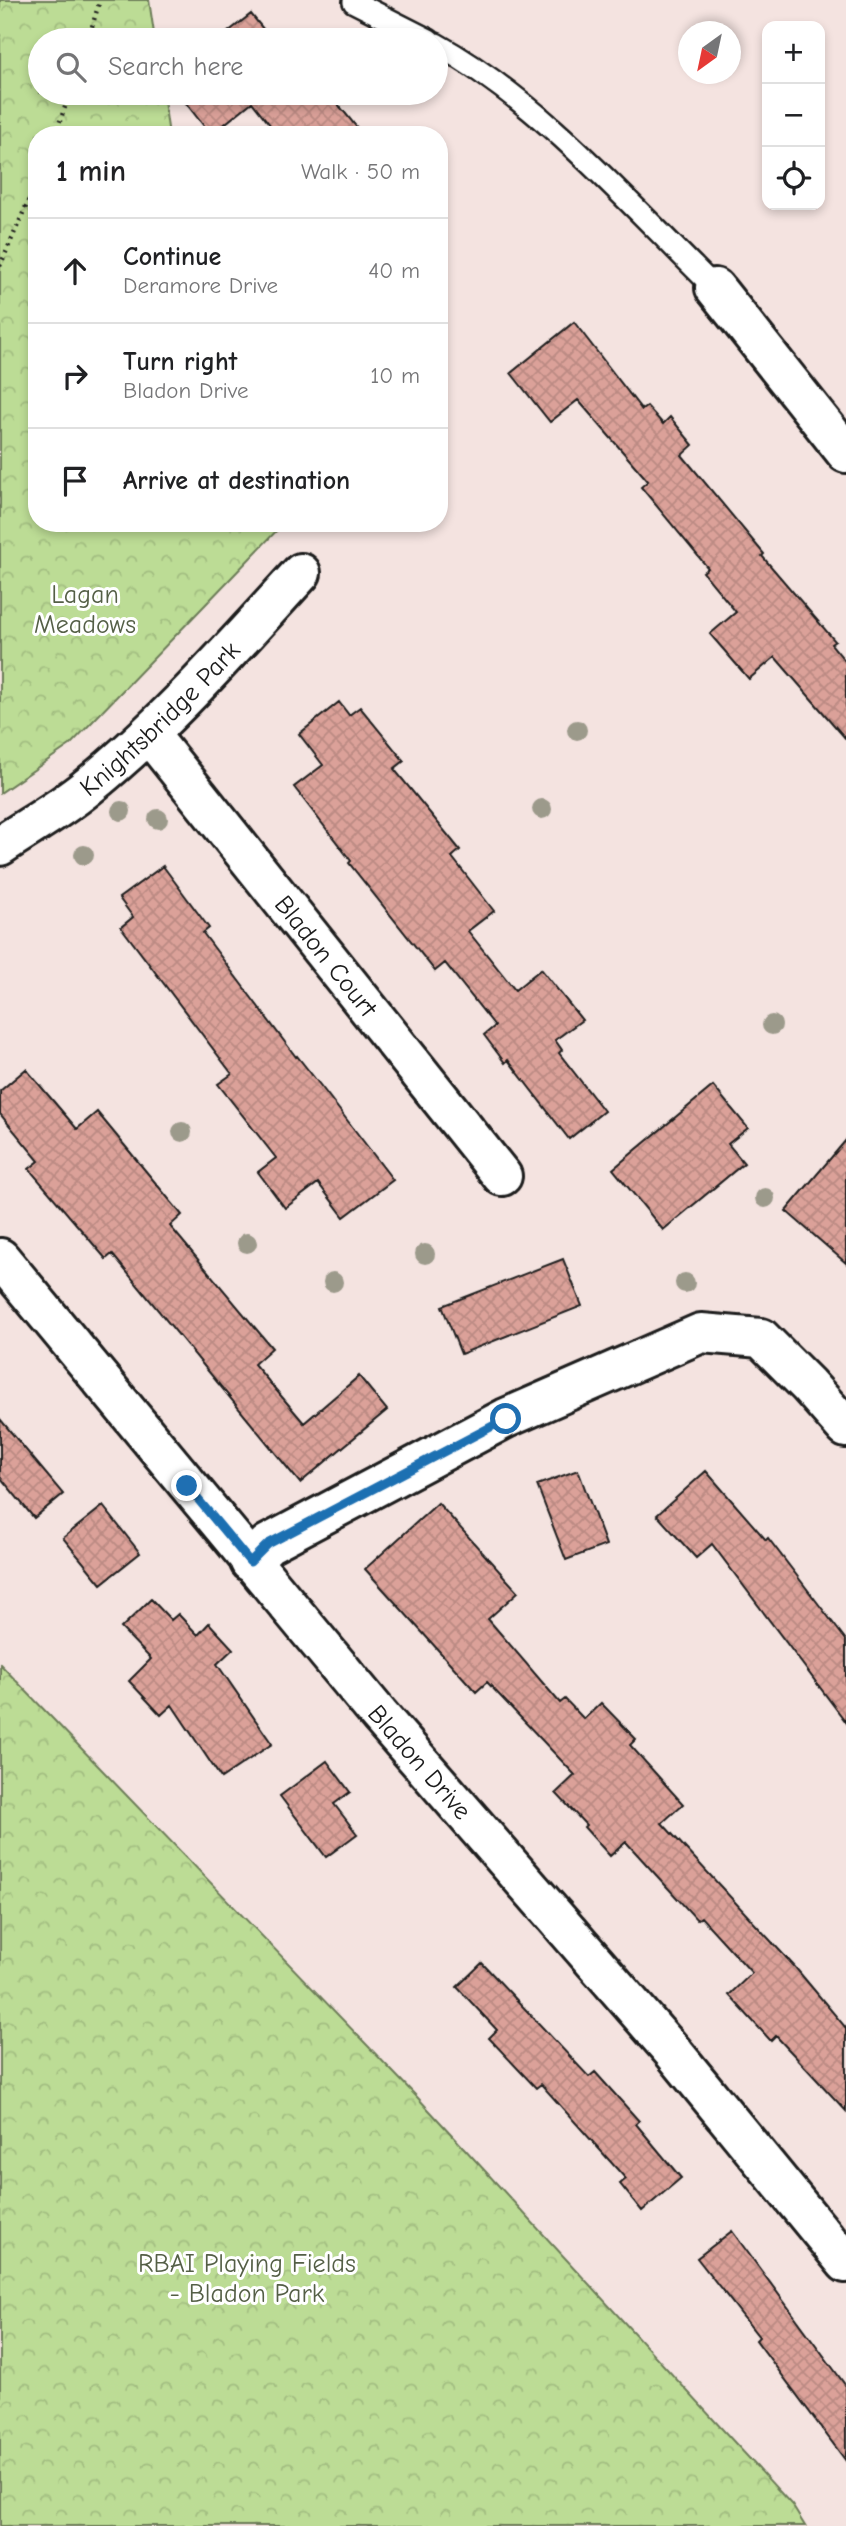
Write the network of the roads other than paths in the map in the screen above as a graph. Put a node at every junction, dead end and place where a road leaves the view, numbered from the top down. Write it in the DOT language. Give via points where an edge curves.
graph roads {
  1 [pos="354,2"];
  2 [pos="405,28"];
  3 [pos="448,51"];
  4 [pos="715,288"];
  5 [pos="846,453"];
  6 [pos="301,573"];
  7 [pos="149,734"];
  8 [pos="0,846"];
  9 [pos="502,1176"];
  10 [pos="0,1258"];
  11 [pos="846,1428"];
  12 [pos="250,1562"];
  13 [pos="846,2263"];
  1 -- 2 [label="lane"];
  3 -- 4 [label="lane" via="521,100"];
  4 -- 5 [label="street"];
  6 -- 7 [label="street, Knightsbridge Park"];
  7 -- 8 [label="street, Knightsbridge Park" via="83,791"];
  7 -- 9 [label="street, Bladon Court"];
  10 -- 12 [label="street, Bladon Drive"];
  11 -- 12 [label="street" via="761,1338 701,1333 506,1419 268,1544"];
  12 -- 13 [label="street, Bladon Drive" via="674,2053"];
}
